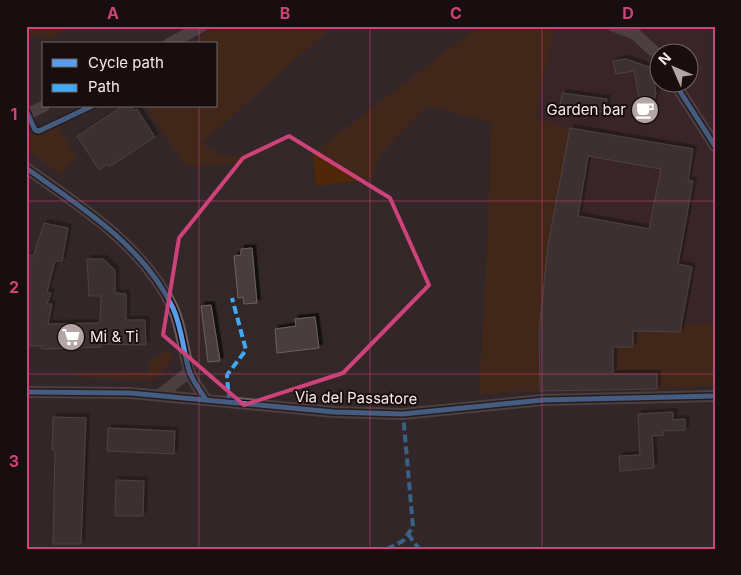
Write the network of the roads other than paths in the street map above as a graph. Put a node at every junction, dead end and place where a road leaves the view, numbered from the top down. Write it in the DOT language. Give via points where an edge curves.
graph roads {
  1 [pos="202,26"];
  2 [pos="614,26"];
  3 [pos="173,42"];
  4 [pos="648,46"];
  5 [pos="680,92"];
  6 [pos="42,107"];
  7 [pos="26,115"];
  8 [pos="715,146"];
  9 [pos="26,168"];
  10 [pos="189,372"];
  11 [pos="26,392"];
  12 [pos="160,395"];
  13 [pos="715,396"];
  14 [pos="206,400"];
  1 -- 3 [label="street"];
  2 -- 4 [label="street" via="635,34"];
  5 -- 8 [label="street"];
  6 -- 7 [label="street"];
  9 -- 10 [label="street" via="107,227 152,274 174,310"];
  10 -- 12 [label="street"];
  10 -- 14 [label="street"];
  11 -- 12 [label="street, Via del Passatore"];
  12 -- 14 [label="street, Via del Passatore"];
  13 -- 14 [label="street, Via del Passatore" via="543,400 403,414 334,412"];
}
